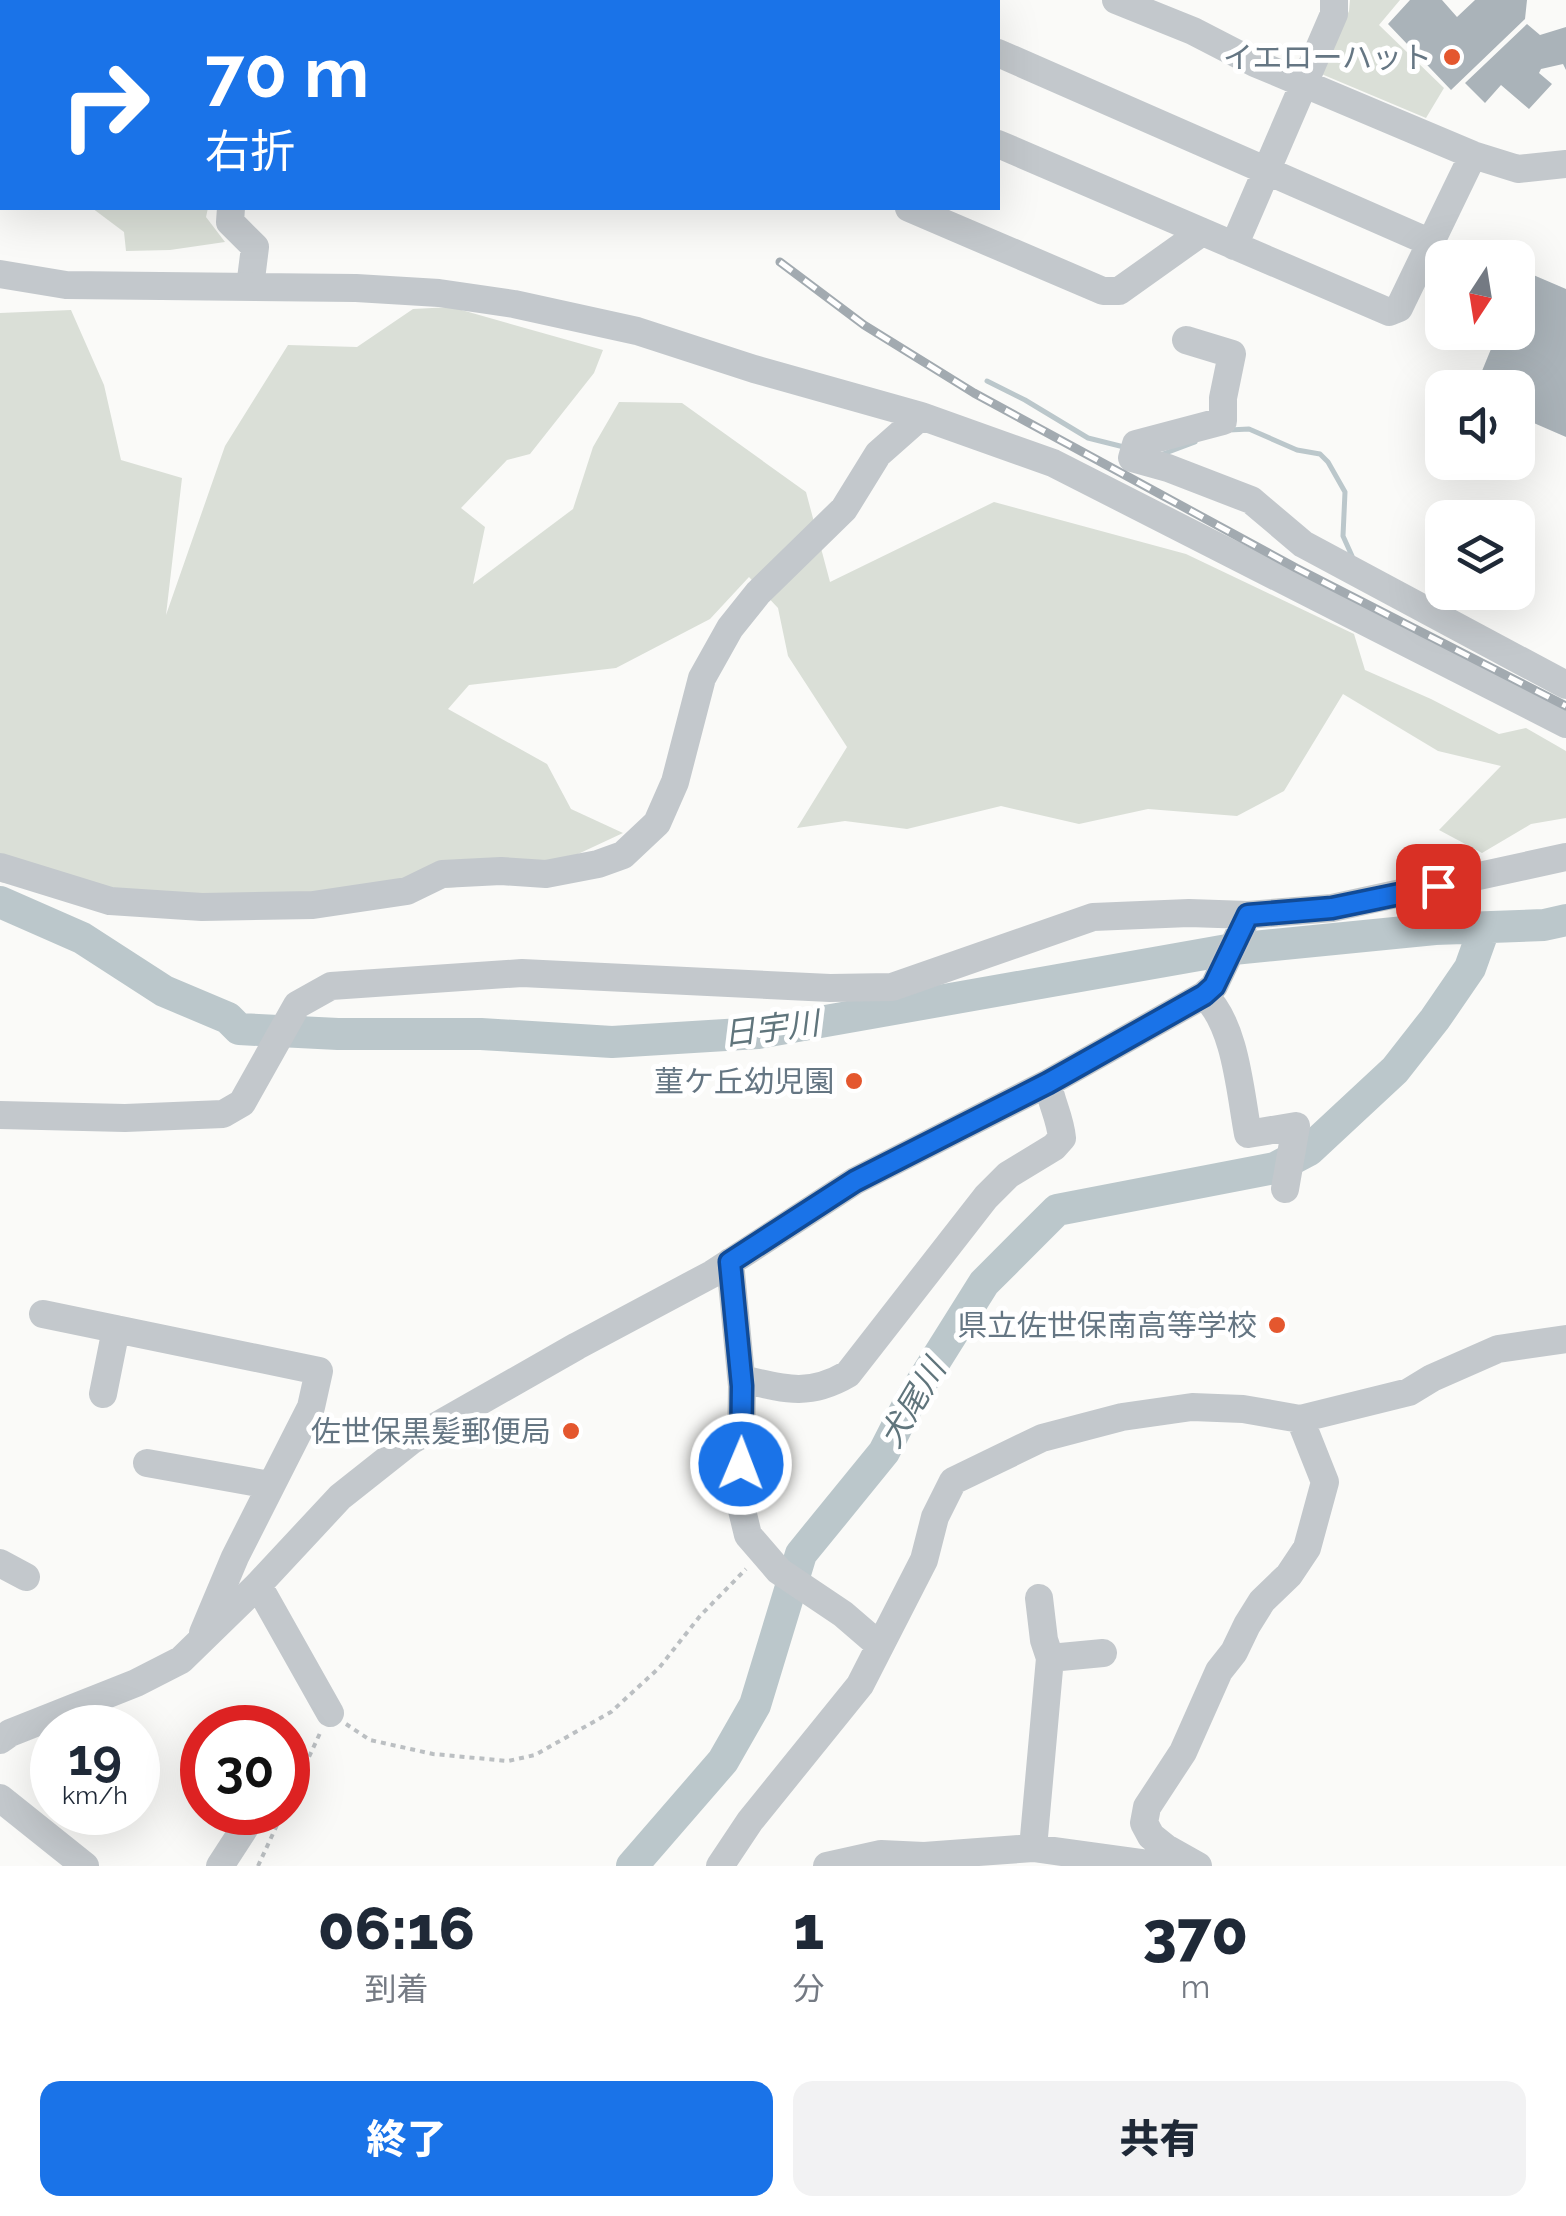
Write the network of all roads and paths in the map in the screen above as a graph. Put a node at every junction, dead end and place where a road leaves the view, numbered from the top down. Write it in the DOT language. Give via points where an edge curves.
graph roads {
  1 [pos="1116,0"];
  2 [pos="1334,0"];
  3 [pos="1000,55"];
  4 [pos="1305,82"];
  5 [pos="1000,145"];
  6 [pos="1473,155"];
  7 [pos="1566,164"];
  8 [pos="1265,170"];
  9 [pos="231,210"];
  10 [pos="914,210"];
  11 [pos="1202,232"];
  12 [pos="1425,240"];
  13 [pos="1431,240"];
  14 [pos="1234,246"];
  15 [pos="1425,253"];
  16 [pos="0,274"];
  17 [pos="250,287"];
  18 [pos="1186,340"];
  19 [pos="921,416"];
  20 [pos="1566,685"];
  21 [pos="1566,724"];
  22 [pos="1566,857"];
  23 [pos="0,867"];
  24 [pos="1245,921"];
  25 [pos="1209,990"];
  26 [pos="1048,1083"];
  27 [pos="0,1114"];
  28 [pos="1285,1190"];
  29 [pos="730,1262"];
  30 [pos="43,1314"];
  31 [pos="116,1329"];
  32 [pos="1566,1339"];
  33 [pos="742,1379"];
  34 [pos="103,1394"];
  35 [pos="1300,1419"];
  36 [pos="148,1463"];
  37 [pos="270,1485"];
  38 [pos="759,1549"];
  39 [pos="0,1562"];
  40 [pos="26,1577"];
  41 [pos="258,1585"];
  42 [pos="1039,1598"];
  43 [pos="199,1644"];
  44 [pos="879,1645"];
  45 [pos="1104,1653"];
  46 [pos="1050,1658"];
  47 [pos="330,1713"];
  48 [pos="0,1740"];
  49 [pos="310,1755"];
  50 [pos="0,1798"];
  51 [pos="246,1835"];
  52 [pos="260,1835"];
  53 [pos="1033,1848"];
  54 [pos="871,1860"];
  55 [pos="85,1866"];
  56 [pos="220,1866"];
  57 [pos="258,1866"];
  58 [pos="720,1866"];
  59 [pos="827,1866"];
  60 [pos="1164,1866"];
  61 [pos="1198,1866"];
  1 -- 4 [label="street"];
  2 -- 4 [label="street"];
  3 -- 8 [label="street"];
  4 -- 6 [label="street"];
  4 -- 8 [label="street"];
  5 -- 11 [label="street"];
  6 -- 7 [label="street" via="1518,169"];
  6 -- 13 [label="street"];
  8 -- 12 [label="street"];
  8 -- 14 [label="street"];
  9 -- 17 [label="street" via="230,222 256,246"];
  10 -- 11 [label="street" via="1104,292 1119,291"];
  11 -- 14 [label="street"];
  14 -- 15 [label="street" via="1389,312 1399,308"];
  16 -- 17 [label="street" via="66,285"];
  17 -- 19 [label="street" via="439,293 514,304 637,331"];
  18 -- 20 [label="street" via="1232,354 1223,421 1134,451 1251,500 1304,544"];
  19 -- 21 [label="street" via="1112,490"];
  19 -- 23 [label="street" via="878,454 844,509 730,628 706,665 658,823 622,856 546,874 442,874 407,892 314,905 202,907 110,901"];
  22 -- 24 [label="street"];
  24 -- 25 [label="street"];
  24 -- 27 [label="street" via="1189,913 1092,918 892,987 522,973 331,986 298,1005 242,1102 223,1114"];
  25 -- 26 [label="street"];
  25 -- 28 [label="street" via="1227,1031 1248,1134 1296,1126"];
  26 -- 29 [label="street" via="855,1181"];
  26 -- 33 [label="street" via="1062,1138 986,1197 848,1374 801,1391"];
  29 -- 33 [label="street"];
  29 -- 41 [label="street" via="412,1440 340,1497"];
  30 -- 31 [label="street"];
  31 -- 34 [label="street"];
  31 -- 37 [label="street" via="318,1371 311,1407"];
  32 -- 35 [label="street" via="1498,1350 1410,1392"];
  33 -- 38 [label="street" via="740,1502"];
  35 -- 44 [label="street" via="1243,1409 1168,1408 1042,1438 964,1475 953,1481 934,1517 924,1560"];
  35 -- 61 [label="street" via="1325,1482 1307,1548 1246,1624 1183,1752 1147,1807 1144,1823 1151,1836"];
  36 -- 37 [label="street"];
  37 -- 43 [label="street"];
  38 -- 44 [label="street"];
  38 -- 47 [label="path" via="660,1668 610,1712 536,1755 508,1761 434,1754 370,1740"];
  39 -- 40 [label="street"];
  41 -- 43 [label="street"];
  41 -- 47 [label="street"];
  42 -- 46 [label="street"];
  43 -- 48 [label="street" via="136,1683"];
  44 -- 58 [label="street" via="860,1684"];
  45 -- 46 [label="street"];
  46 -- 53 [label="street"];
  47 -- 49 [label="path"];
  50 -- 55 [label="street"];
  51 -- 56 [label="street"];
  52 -- 57 [label="path"];
  53 -- 54 [label="street"];
  53 -- 60 [label="street"];
  54 -- 59 [label="street"];
}
